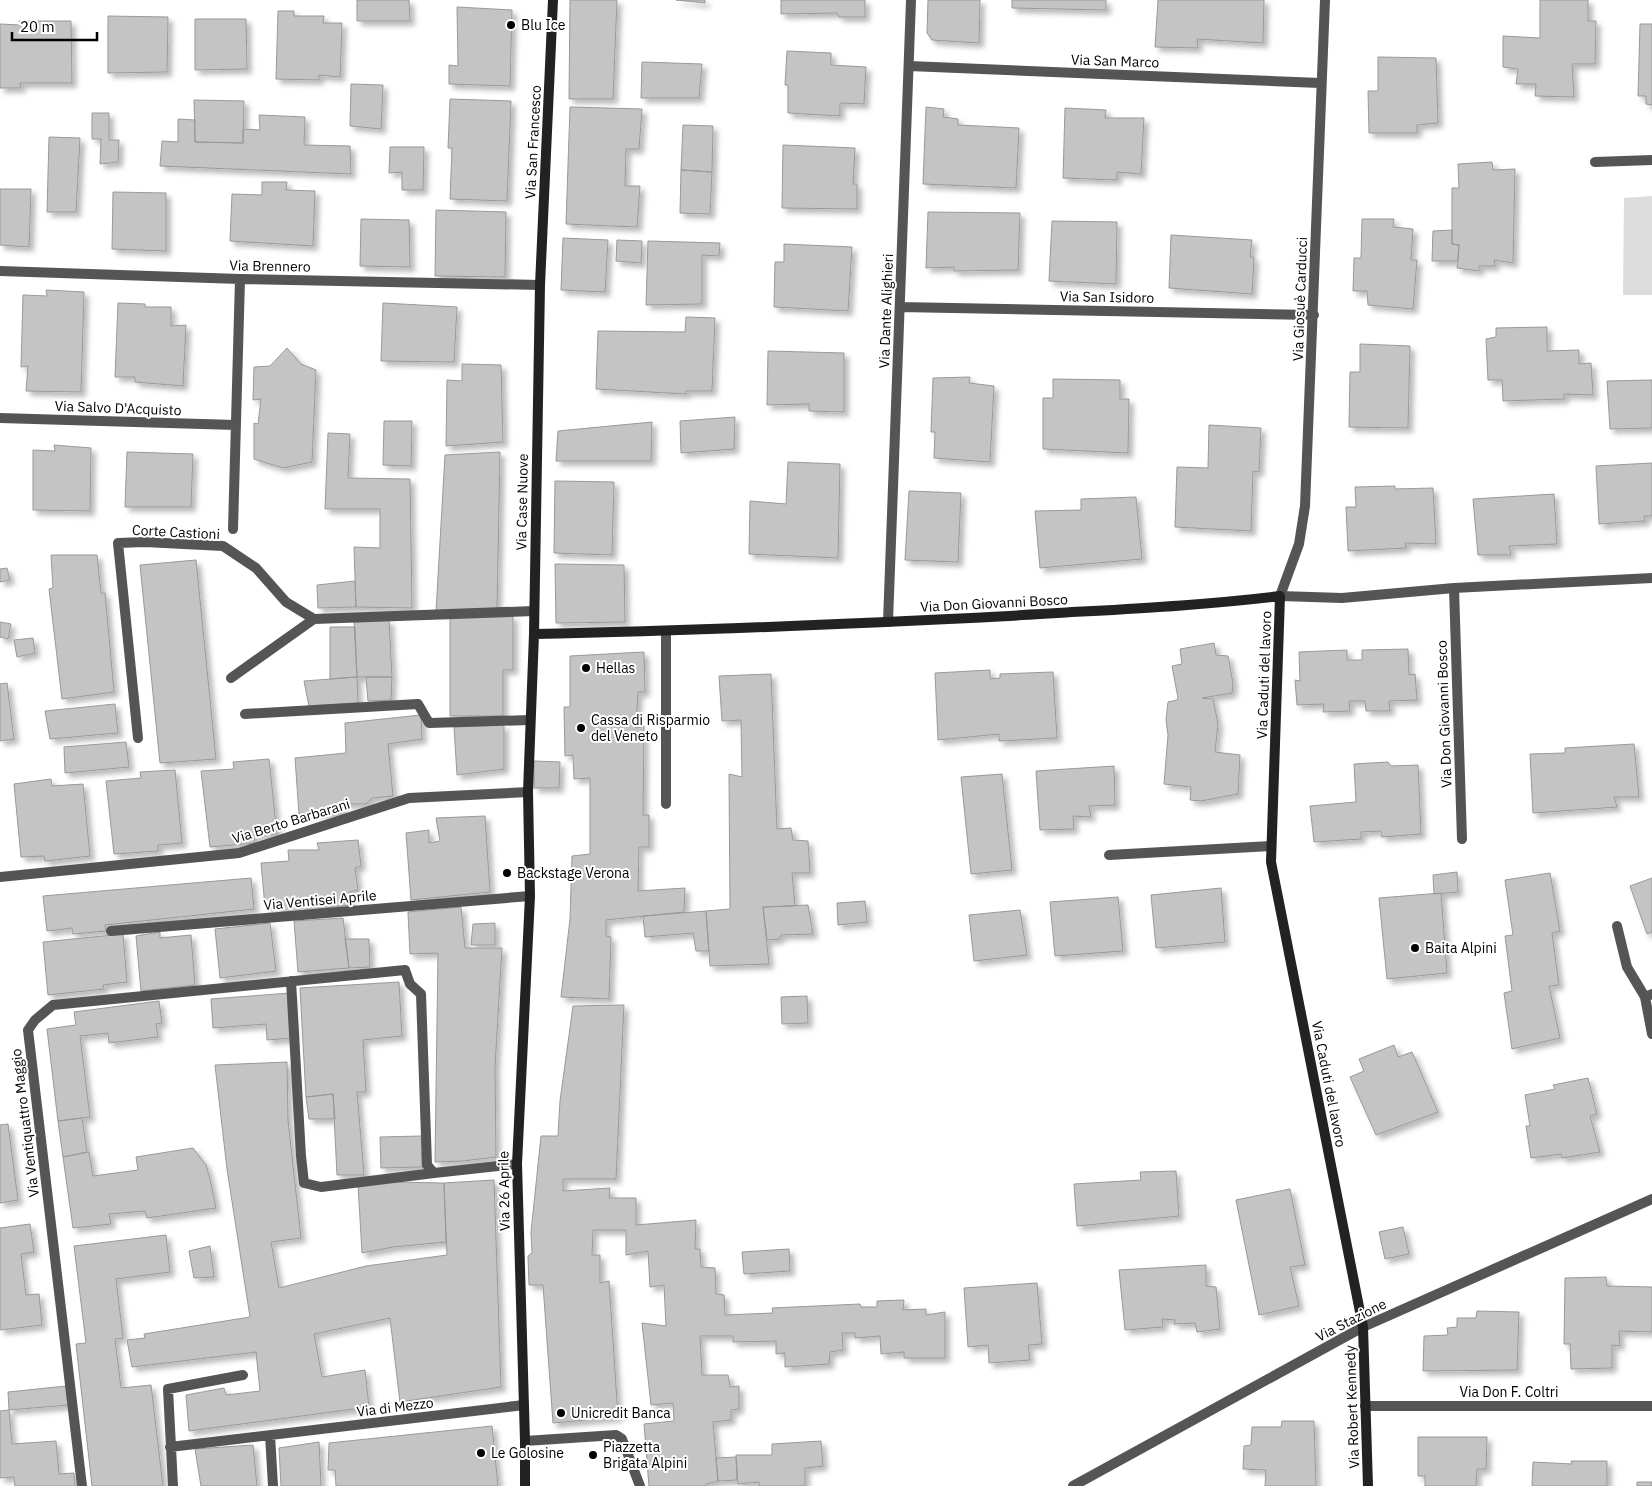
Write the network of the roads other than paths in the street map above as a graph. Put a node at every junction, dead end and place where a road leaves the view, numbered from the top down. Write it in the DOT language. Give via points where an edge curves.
graph roads {
  1 [pos="553,0"];
  2 [pos="911,0"];
  3 [pos="1325,0"];
  4 [pos="909,66"];
  5 [pos="1320,83"];
  6 [pos="1652,160"];
  7 [pos="1595,162"];
  8 [pos="0,271"];
  9 [pos="240,279"];
  10 [pos="540,285"];
  11 [pos="900,307"];
  12 [pos="1314,315"];
  13 [pos="0,418"];
  14 [pos="236,425"];
  15 [pos="233,529"];
  16 [pos="1652,578"];
  17 [pos="1454,588"];
  18 [pos="1280,596"];
  19 [pos="534,611"];
  20 [pos="314,618"];
  21 [pos="888,622"];
  22 [pos="666,632"];
  23 [pos="534,634"];
  24 [pos="231,678"];
  25 [pos="245,714"];
  26 [pos="530,720"];
  27 [pos="138,738"];
  28 [pos="528,792"];
  29 [pos="666,804"];
  30 [pos="1462,839"];
  31 [pos="1271,846"];
  32 [pos="1109,855"];
  33 [pos="0,877"];
  34 [pos="530,896"];
  35 [pos="1617,926"];
  36 [pos="111,931"];
  37 [pos="291,981"];
  38 [pos="1648,995"];
  39 [pos="1652,1034"];
  40 [pos="517,1164"];
  41 [pos="434,1173"];
  42 [pos="1652,1199"];
  43 [pos="1363,1327"];
  44 [pos="243,1376"];
  45 [pos="524,1405"];
  46 [pos="1366,1406"];
  47 [pos="1652,1406"];
  48 [pos="270,1435"];
  49 [pos="525,1441"];
  50 [pos="170,1447"];
  51 [pos="82,1486"];
  52 [pos="173,1486"];
  53 [pos="273,1486"];
  54 [pos="525,1486"];
  55 [pos="640,1486"];
  56 [pos="1073,1486"];
  57 [pos="1368,1486"];
  1 -- 10 [label="main road, Via San Francesco"];
  2 -- 4 [label="street, Via Dante Alighieri"];
  3 -- 5 [label="street, Via Giosuè Carducci"];
  4 -- 5 [label="street, Via San Marco"];
  4 -- 11 [label="street, Via Dante Alighieri"];
  5 -- 12 [label="street, Via Giosuè Carducci"];
  6 -- 7 [label="street"];
  8 -- 9 [label="street, Via Brennero"];
  9 -- 10 [label="street, Via Brennero"];
  9 -- 14 [label="street"];
  10 -- 19 [label="main road, Via Case Nuove"];
  11 -- 12 [label="street, Via San Isidoro"];
  11 -- 21 [label="street, Via Dante Alighieri"];
  12 -- 18 [label="street, Via Giosuè Carducci" via="1306,506 1299,544"];
  13 -- 14 [label="street, Via Salvo D'Acquisto"];
  14 -- 15 [label="street"];
  16 -- 17 [label="street, Via Don Giovanni Bosco"];
  17 -- 18 [label="street, Via Don Giovanni Bosco" via="1342,598"];
  17 -- 30 [label="street, Via Don Giovanni Bosco"];
  18 -- 21 [label="main road, Via Don Giovanni Bosco" via="1212,604"];
  18 -- 31 [label="main road, Via Caduti del lavoro"];
  19 -- 20 [label="street"];
  19 -- 23 [label="main road, Via Case Nuove"];
  20 -- 24 [label="street"];
  20 -- 27 [label="street, Corte Castioni" via="286,602 256,568 223,546 118,543"];
  21 -- 22 [label="main road, Via Don Giovanni Bosco"];
  22 -- 23 [label="main road, Via Don Giovanni Bosco"];
  22 -- 29 [label="street"];
  23 -- 26 [label="main road, Via Case Nuove"];
  25 -- 26 [label="street" via="418,704 429,723"];
  26 -- 28 [label="main road, Via Case Nuove"];
  28 -- 33 [label="street, Via Berto Barbarani" via="409,798 239,853"];
  28 -- 34 [label="main road, Via Case Nuove"];
  31 -- 32 [label="street"];
  31 -- 43 [label="main road, Via Caduti del lavoro" via="1270,862"];
  34 -- 36 [label="street, Via Ventisei Aprile"];
  34 -- 40 [label="main road, Via 26 Aprile"];
  35 -- 38 [label="street" via="1627,967"];
  37 -- 41 [label="street, Via Ventiquattro Maggio" via="405,970 410,984 421,994 427,1165"];
  37 -- 41 [label="street" via="304,1183 320,1187"];
  37 -- 51 [label="street, Via Ventiquattro Maggio" via="53,1004 28,1030"];
  38 -- 39 [label="street"];
  40 -- 41 [label="street"];
  40 -- 45 [label="main road, Via 26 Aprile"];
  42 -- 43 [label="street, Via Stazione"];
  43 -- 46 [label="main road, Via Robert Kennedy"];
  43 -- 56 [label="street, Via Stazione"];
  44 -- 50 [label="street" via="168,1389"];
  45 -- 48 [label="street, Via di Mezzo"];
  45 -- 49 [label="main road, Via 26 Aprile"];
  46 -- 47 [label="street, Via Don F. Coltri"];
  46 -- 57 [label="main road, Via Robert Kennedy"];
  48 -- 50 [label="street, Via di Mezzo"];
  48 -- 53 [label="street"];
  49 -- 54 [label="main road, Via 26 Aprile"];
  49 -- 55 [label="street" via="616,1435 622,1440"];
  50 -- 52 [label="street"];
}
